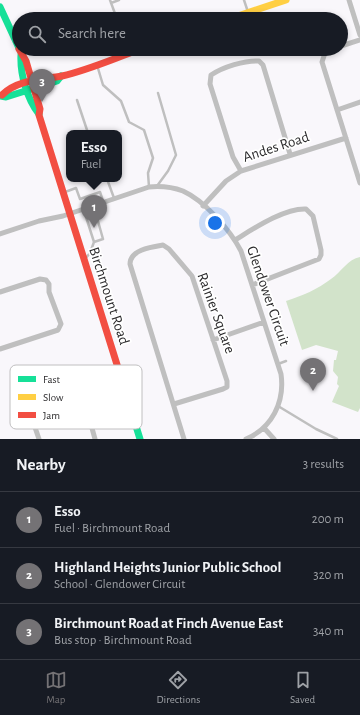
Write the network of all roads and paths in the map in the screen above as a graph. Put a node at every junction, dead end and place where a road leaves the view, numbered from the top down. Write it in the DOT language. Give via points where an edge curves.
graph roads {
  1 [pos="118,0"];
  2 [pos="244,0"];
  3 [pos="286,0"];
  4 [pos="349,0"];
  5 [pos="111,2"];
  6 [pos="0,7"];
  7 [pos="115,12"];
  8 [pos="248,12"];
  9 [pos="12,33"];
  10 [pos="360,35"];
  11 [pos="360,40"];
  12 [pos="348,44"];
  13 [pos="20,56"];
  14 [pos="120,56"];
  15 [pos="323,56"];
  16 [pos="97,64"];
  17 [pos="30,86"];
  18 [pos="158,94"];
  19 [pos="1,95"];
  20 [pos="77,100"];
  21 [pos="360,102"];
  22 [pos="337,110"];
  23 [pos="87,130"];
  24 [pos="346,138"];
  25 [pos="290,154"];
  26 [pos="358,165"];
  27 [pos="241,171"];
  28 [pos="108,182"];
  29 [pos="360,183"];
  30 [pos="157,186"];
  31 [pos="149,187"];
  32 [pos="63,192"];
  33 [pos="114,198"];
  34 [pos="104,202"];
  35 [pos="203,206"];
  36 [pos="88,208"];
  37 [pos="69,214"];
  38 [pos="90,216"];
  39 [pos="0,234"];
  40 [pos="235,240"];
  41 [pos="94,242"];
  42 [pos="84,259"];
  43 [pos="252,285"];
  44 [pos="0,292"];
  45 [pos="264,322"];
  46 [pos="214,340"];
  47 [pos="0,349"];
  48 [pos="286,361"];
  49 [pos="278,364"];
  50 [pos="117,365"];
  51 [pos="174,404"];
  52 [pos="278,406"];
  53 [pos="264,428"];
  54 [pos="36,429"];
  55 [pos="92,429"];
  56 [pos="137,429"];
  57 [pos="39,439"];
  58 [pos="95,439"];
  59 [pos="140,439"];
  60 [pos="184,439"];
  61 [pos="246,439"];
  62 [pos="274,439"];
  63 [pos="337,439"];
  1 -- 5 [label="lane"];
  2 -- 8 [label="lane"];
  3 -- 8 [label="main road"];
  4 -- 10 [label="street"];
  5 -- 7 [label="lane"];
  6 -- 9 [label="main road, Birchmount Road"];
  11 -- 12 [label="street"];
  13 -- 17 [label="main road, Birchmount Road"];
  14 -- 16 [label="main road"];
  15 -- 22 [label="street" via="322,62"];
  16 -- 17 [label="main road" via="61,76 53,75"];
  16 -- 31 [label="lane" via="103,85 121,102 129,122 144,130 153,158 148,174"];
  17 -- 19 [label="main road" via="4,90"];
  17 -- 32 [label="main road, Birchmount Road" via="34,110 39,114"];
  18 -- 30 [label="lane" via="176,155"];
  20 -- 23 [label="lane"];
  21 -- 22 [label="street"];
  22 -- 24 [label="street"];
  24 -- 25 [label="street, Andes Road"];
  24 -- 26 [label="street"];
  25 -- 27 [label="street, Andes Road"];
  25 -- 27 [label="street" via="263,65 259,60 220,70 211,75 210,84 233,157"];
  26 -- 29 [label="street"];
  27 -- 35 [label="street, Andes Road" via="226,181"];
  28 -- 33 [label="lane"];
  30 -- 31 [label="street, Glendower Circuit"];
  30 -- 35 [label="street, Glendower Circuit" via="182,191"];
  31 -- 33 [label="street, Glendower Circuit"];
  32 -- 34 [label="lane" via="76,188 80,199 100,192"];
  32 -- 37 [label="main road, Birchmount Road"];
  33 -- 34 [label="street, Glendower Circuit"];
  34 -- 36 [label="street, Glendower Circuit"];
  35 -- 40 [label="street, Glendower Circuit"];
  36 -- 37 [label="street, Glendower Circuit"];
  36 -- 38 [label="lane"];
  37 -- 39 [label="street, Glendower Circuit"];
  37 -- 42 [label="main road, Birchmount Road"];
  38 -- 41 [label="lane" via="86,217"];
  38 -- 41 [label="lane" via="96,214 103,238"];
  40 -- 43 [label="street, Glendower Circuit"];
  40 -- 43 [label="street" via="268,220 296,210 306,208 313,216 321,256"];
  41 -- 42 [label="lane"];
  42 -- 50 [label="main road, Birchmount Road"];
  43 -- 45 [label="street, Glendower Circuit"];
  44 -- 47 [label="street" via="40,279 46,280 61,324 58,330"];
  45 -- 46 [label="street"];
  45 -- 49 [label="street, Glendower Circuit"];
  46 -- 51 [label="street, Rainier Square" via="228,381 227,387"];
  46 -- 51 [label="street, Rainier Square" via="192,276 169,249 163,245 134,253 131,256 130,267"];
  48 -- 49 [label="lane"];
  49 -- 52 [label="street, Glendower Circuit" via="282,388"];
  51 -- 60 [label="street, Rainier Square"];
  52 -- 53 [label="street, Glendower Circuit"];
  52 -- 63 [label="lane"];
  53 -- 61 [label="street, Glendower Circuit"];
  53 -- 62 [label="street"];
  54 -- 57 [label="street"];
  55 -- 58 [label="street"];
  56 -- 59 [label="main road, Birchmount Road"];
}
